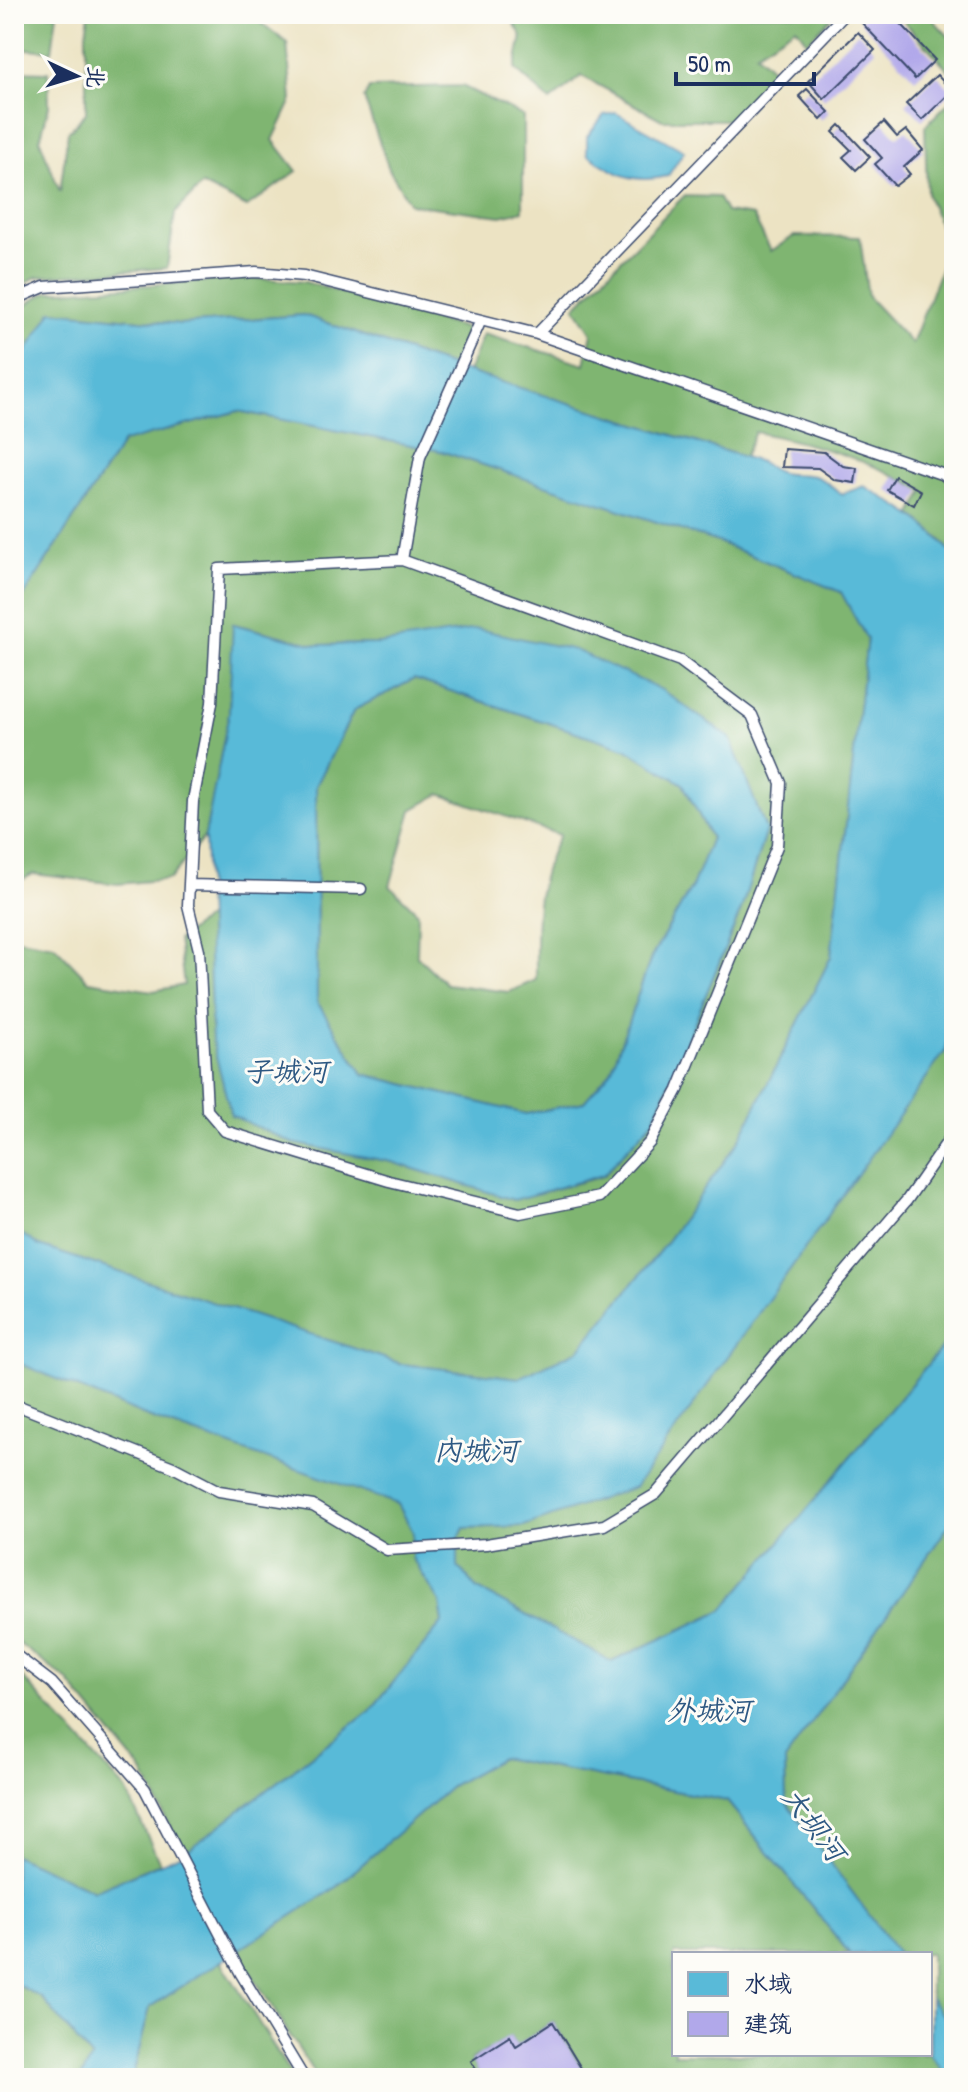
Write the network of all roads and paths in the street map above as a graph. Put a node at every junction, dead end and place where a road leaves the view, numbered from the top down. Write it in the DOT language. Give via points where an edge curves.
graph roads {
  1 [pos="845,14"];
  2 [pos="14,310"];
  3 [pos="481,320"];
  4 [pos="537,334"];
  5 [pos="954,484"];
  6 [pos="402,560"];
  7 [pos="194,885"];
  8 [pos="361,889"];
  9 [pos="954,1132"];
  10 [pos="14,1404"];
  11 [pos="14,1654"];
  12 [pos="304,2078"];
  1 -- 4 [label="lane"];
  2 -- 3 [label="lane" via="23,296 44,287 256,272 304,276"];
  3 -- 4 [label="lane"];
  3 -- 6 [label="lane" via="420,457"];
  4 -- 5 [label="lane" via="944,475"];
  6 -- 7 [label="lane" via="219,569 212,703 193,801"];
  6 -- 7 [label="lane" via="680,661 752,715 764,742 781,783 777,846 678,1090 650,1142 599,1197 520,1213 389,1181 225,1131 207,1110 199,950 188,905"];
  7 -- 8 [label="lane"];
  9 -- 10 [label="lane" via="907,1200 656,1494 604,1525 486,1544 387,1550 313,1506 219,1491 173,1467"];
  11 -- 12 [label="lane" via="52,1683 145,1789 241,1974"];
}
